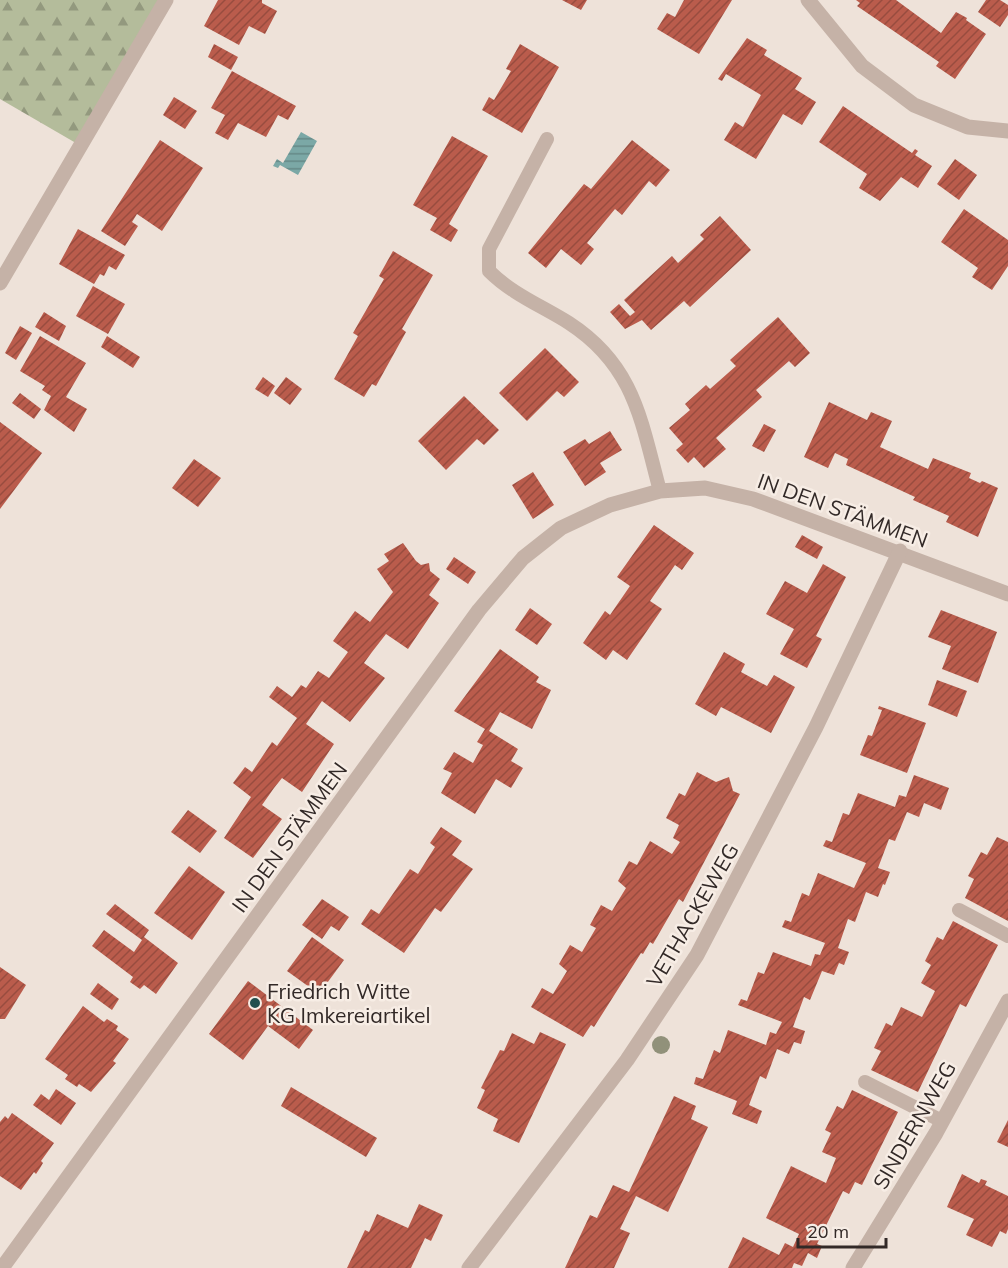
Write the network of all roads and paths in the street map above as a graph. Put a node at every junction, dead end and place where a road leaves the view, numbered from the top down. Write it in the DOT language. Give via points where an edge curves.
graph roads {
  1 [pos="166,0"];
  2 [pos="808,0"];
  3 [pos="1008,131"];
  4 [pos="547,139"];
  5 [pos="0,283"];
  6 [pos="660,491"];
  7 [pos="900,551"];
  8 [pos="1008,594"];
  9 [pos="959,910"];
  10 [pos="1008,936"];
  11 [pos="1008,1001"];
  12 [pos="865,1082"];
  13 [pos="942,1121"];
  14 [pos="2,1268"];
  15 [pos="469,1268"];
  16 [pos="853,1268"];
  1 -- 5 [label="street"];
  2 -- 3 [label="street" via="861,66 914,105 968,127"];
  4 -- 6 [label="lane" via="489,249 489,271 503,285 571,324 610,356 633,393"];
  6 -- 7 [label="street, IN DEN STÄMMEN" via="705,488 753,499"];
  6 -- 14 [label="street, IN DEN STÄMMEN" via="610,505 561,528 522,558 472,620"];
  7 -- 8 [label="street, IN DEN STÄMMEN"];
  7 -- 15 [label="street, VETHACKEWEG" via="816,727 697,955 627,1060"];
  9 -- 10 [label="lane"];
  11 -- 13 [label="street, SINDERNWEG"];
  12 -- 13 [label="lane"];
  13 -- 16 [label="street, SINDERNWEG"];
}
